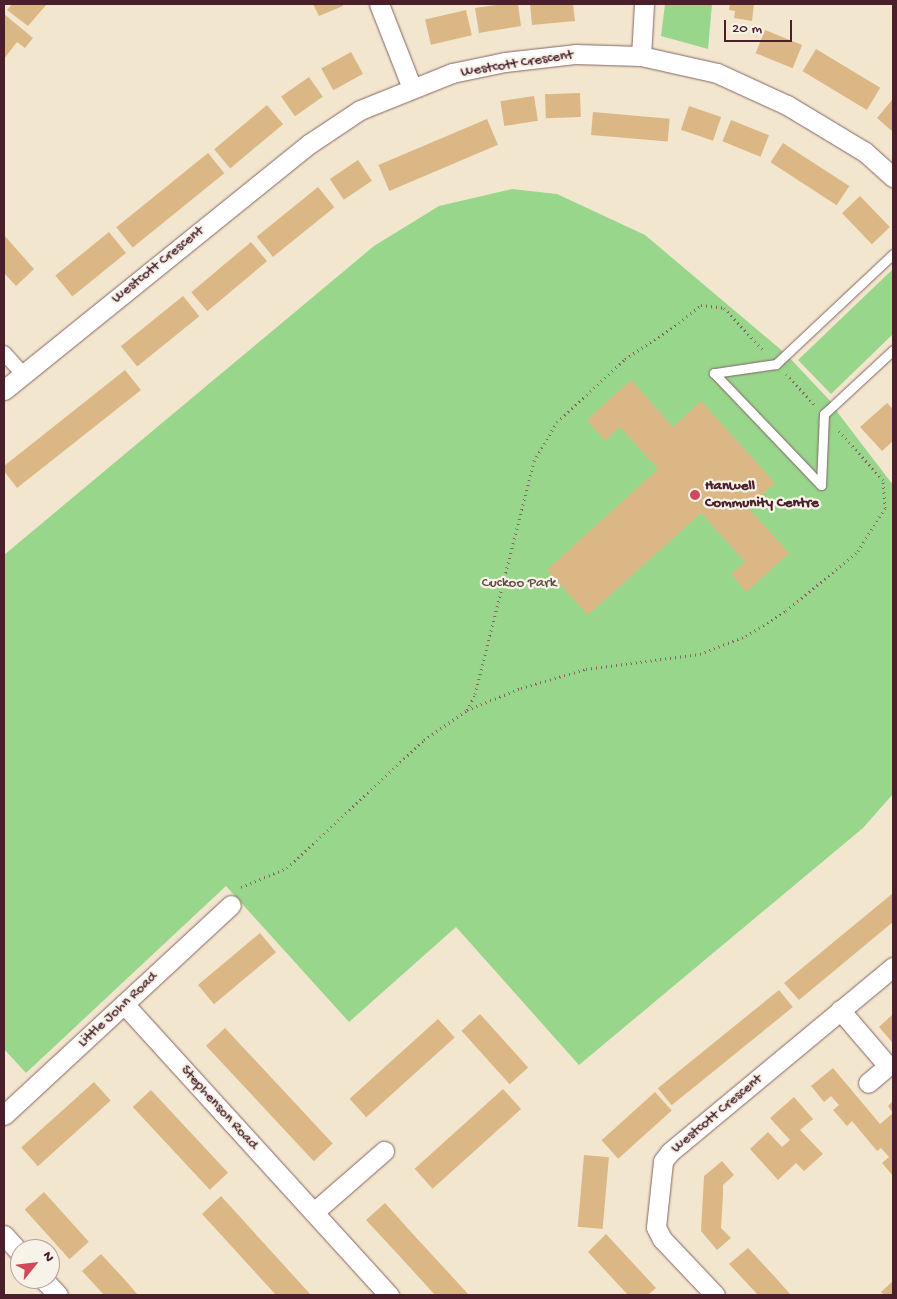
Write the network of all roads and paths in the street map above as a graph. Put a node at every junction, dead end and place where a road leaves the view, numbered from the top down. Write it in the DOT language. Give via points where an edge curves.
graph roads {
  1 [pos="379,4"];
  2 [pos="644,4"];
  3 [pos="641,56"];
  4 [pos="412,88"];
  5 [pos="893,177"];
  6 [pos="893,254"];
  7 [pos="893,350"];
  8 [pos="4,353"];
  9 [pos="776,364"];
  10 [pos="23,374"];
  11 [pos="4,390"];
  12 [pos="824,414"];
  13 [pos="467,710"];
  14 [pos="231,905"];
  15 [pos="893,966"];
  16 [pos="124,1004"];
  17 [pos="840,1010"];
  18 [pos="868,1083"];
  19 [pos="4,1115"];
  20 [pos="384,1151"];
  21 [pos="314,1212"];
  22 [pos="389,1295"];
  23 [pos="715,1295"];
  1 -- 4 [label="street"];
  2 -- 3 [label="street"];
  3 -- 4 [label="street, Westcott Crescent" via="575,54 505,62 452,74"];
  3 -- 5 [label="street, Westcott Crescent" via="716,73 787,105 864,152"];
  4 -- 10 [label="street, Westcott Crescent" via="360,110 309,144"];
  6 -- 9 [label="lane"];
  7 -- 12 [label="lane"];
  8 -- 10 [label="street"];
  9 -- 12 [label="path"];
  9 -- 12 [label="lane" via="714,373 821,485"];
  9 -- 13 [label="path" via="724,308 700,306 625,358 557,422 534,461 475,694"];
  10 -- 11 [label="street, Westcott Crescent"];
  12 -- 13 [label="path" via="883,480 885,508 858,552 793,605 746,636 700,654 586,669 521,688"];
  13 -- 14 [label="path" via="424,740 287,868 231,891"];
  14 -- 16 [label="street, Little John Road"];
  15 -- 17 [label="street, Westcott Crescent"];
  16 -- 19 [label="street, Little John Road"];
  16 -- 21 [label="street, Stephenson Road"];
  17 -- 18 [label="street" via="888,1066"];
  17 -- 23 [label="street, Westcott Crescent" via="663,1161 656,1227 662,1239"];
  20 -- 21 [label="street"];
  21 -- 22 [label="street, Stephenson Road"];
}
